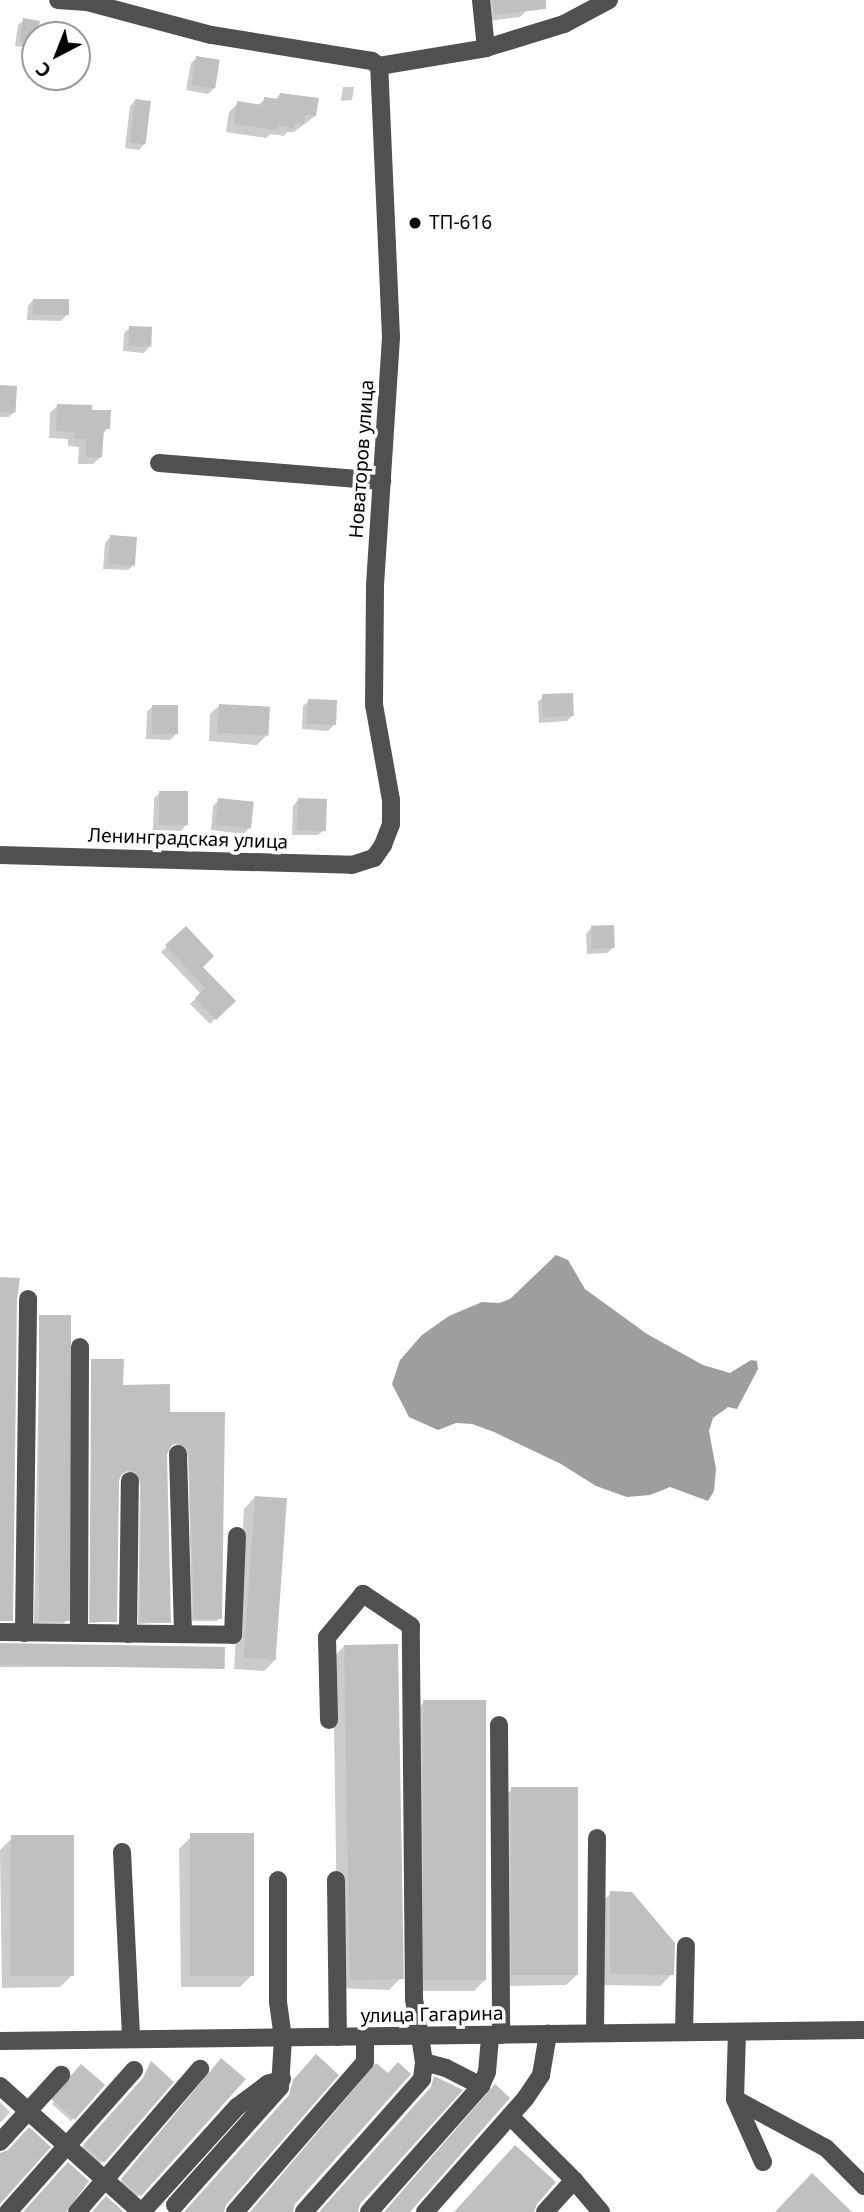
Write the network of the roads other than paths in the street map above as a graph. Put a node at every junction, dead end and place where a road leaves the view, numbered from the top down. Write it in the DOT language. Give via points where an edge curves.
graph roads {
  1 [pos="58,0"];
  2 [pos="481,0"];
  3 [pos="609,0"];
  4 [pos="486,48"];
  5 [pos="375,63"];
  6 [pos="159,463"];
  7 [pos="382,481"];
  8 [pos="0,855"];
  9 [pos="374,858"];
  10 [pos="28,1299"];
  11 [pos="80,1347"];
  12 [pos="178,1454"];
  13 [pos="130,1481"];
  14 [pos="237,1536"];
  15 [pos="0,1632"];
  16 [pos="24,1633"];
  17 [pos="79,1633"];
  18 [pos="128,1634"];
  19 [pos="183,1634"];
  20 [pos="329,1720"];
  21 [pos="499,1725"];
  22 [pos="597,1839"];
  23 [pos="122,1852"];
  24 [pos="278,1880"];
  25 [pos="336,1880"];
  26 [pos="686,1946"];
  27 [pos="864,2030"];
  28 [pos="595,2032"];
  29 [pos="684,2032"];
  30 [pos="737,2032"];
  31 [pos="548,2034"];
  32 [pos="495,2035"];
  33 [pos="365,2036"];
  34 [pos="422,2036"];
  35 [pos="338,2037"];
  36 [pos="283,2038"];
  37 [pos="131,2039"];
  38 [pos="0,2041"];
  39 [pos="424,2062"];
  40 [pos="134,2070"];
  41 [pos="200,2070"];
  42 [pos="61,2076"];
  43 [pos="282,2079"];
  44 [pos="0,2086"];
  45 [pos="481,2086"];
  46 [pos="735,2099"];
  47 [pos="28,2110"];
  48 [pos="510,2116"];
  49 [pos="0,2142"];
  50 [pos="67,2146"];
  51 [pos="763,2162"];
  52 [pos="106,2180"];
  53 [pos="574,2180"];
  54 [pos="864,2186"];
  55 [pos="175,2205"];
  56 [pos="8,2212"];
  57 [pos="78,2212"];
  58 [pos="142,2212"];
  59 [pos="235,2212"];
  60 [pos="304,2212"];
  61 [pos="369,2212"];
  62 [pos="425,2212"];
  63 [pos="545,2212"];
  64 [pos="601,2212"];
  1 -- 5 [label="street" via="87,2 211,35"];
  2 -- 4 [label="street"];
  3 -- 4 [label="street" via="564,23"];
  4 -- 5 [label="street"];
  5 -- 7 [label="street, Новаторов улица" via="391,337"];
  6 -- 7 [label="street"];
  7 -- 9 [label="street, Новаторов улица" via="374,705 391,824"];
  8 -- 9 [label="street, Ленинградская улица" via="352,866"];
  10 -- 16 [label="street"];
  11 -- 17 [label="street"];
  12 -- 19 [label="street"];
  13 -- 18 [label="street"];
  14 -- 19 [label="street" via="233,1634"];
  15 -- 16 [label="street"];
  16 -- 17 [label="street"];
  17 -- 18 [label="street"];
  18 -- 19 [label="street"];
  20 -- 34 [label="street" via="327,1637 363,1594 411,1626 414,1999"];
  21 -- 32 [label="street"];
  22 -- 28 [label="street"];
  23 -- 37 [label="street"];
  24 -- 36 [label="street" via="278,2002"];
  25 -- 35 [label="street"];
  26 -- 29 [label="street"];
  27 -- 30 [label="street, улица Гагарина"];
  28 -- 29 [label="street, улица Гагарина"];
  28 -- 31 [label="street, улица Гагарина"];
  29 -- 30 [label="street, улица Гагарина"];
  30 -- 46 [label="street"];
  31 -- 32 [label="street, улица Гагарина"];
  31 -- 48 [label="street" via="541,2075"];
  32 -- 34 [label="street, улица Гагарина"];
  32 -- 45 [label="street"];
  33 -- 34 [label="street, улица Гагарина"];
  33 -- 35 [label="street, улица Гагарина"];
  33 -- 59 [label="street" via="365,2062"];
  34 -- 39 [label="street"];
  35 -- 36 [label="street, улица Гагарина"];
  36 -- 37 [label="street, улица Гагарина"];
  36 -- 43 [label="street"];
  37 -- 38 [label="street, улица Гагарина"];
  39 -- 45 [label="street"];
  39 -- 60 [label="street" via="422,2079"];
  40 -- 50 [label="street"];
  41 -- 52 [label="street"];
  42 -- 47 [label="street"];
  43 -- 55 [label="street" via="280,2087"];
  43 -- 58 [label="street" via="237,2106"];
  44 -- 47 [label="street"];
  45 -- 61 [label="street"];
  46 -- 51 [label="street"];
  46 -- 54 [label="street" via="826,2148"];
  47 -- 49 [label="street"];
  47 -- 50 [label="street"];
  48 -- 53 [label="street"];
  48 -- 62 [label="street"];
  50 -- 52 [label="street"];
  50 -- 56 [label="street"];
  52 -- 57 [label="street"];
  52 -- 58 [label="street"];
  53 -- 63 [label="street"];
  53 -- 64 [label="street"];
}
